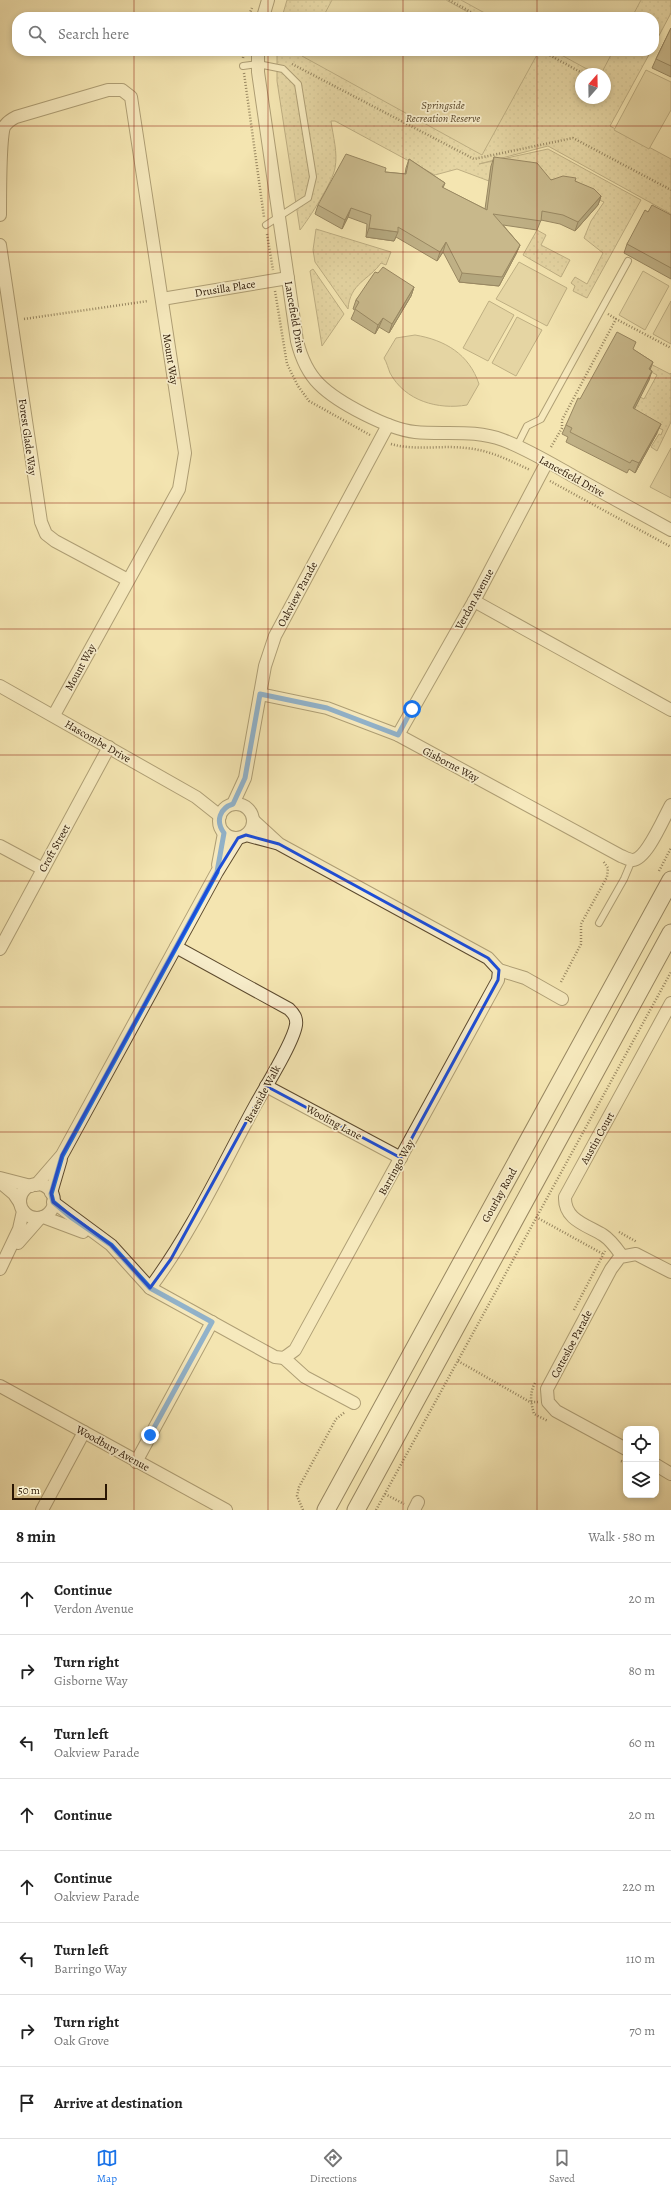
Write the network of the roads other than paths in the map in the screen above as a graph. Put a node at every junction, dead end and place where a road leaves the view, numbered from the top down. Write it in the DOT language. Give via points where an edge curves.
graph roads {
  1 [pos="268,0"];
  2 [pos="264,12"];
  3 [pos="258,56"];
  4 [pos="258,64"];
  5 [pos="243,66"];
  6 [pos="0,214"];
  7 [pos="280,218"];
  8 [pos="266,225"];
  9 [pos="0,245"];
  10 [pos="628,261"];
  11 [pos="288,278"];
  12 [pos="162,299"];
  13 [pos="6,321"];
  14 [pos="388,425"];
  15 [pos="516,446"];
  16 [pos="547,462"];
  17 [pos="671,530"];
  18 [pos="128,580"];
  19 [pos="474,601"];
  20 [pos="0,686"];
  21 [pos="260,694"];
  22 [pos="671,710"];
  23 [pos="54,715"];
  24 [pos="398,735"];
  25 [pos="109,747"];
  26 [pos="245,778"];
  27 [pos="671,805"];
  28 [pos="248,808"];
  29 [pos="226,809"];
  30 [pos="254,822"];
  31 [pos="224,833"];
  32 [pos="242,837"];
  33 [pos="279,844"];
  34 [pos="0,846"];
  35 [pos="632,860"];
  36 [pos="43,869"];
  37 [pos="217,872"];
  38 [pos="664,877"];
  39 [pos="599,923"];
  40 [pos="671,933"];
  41 [pos="176,947"];
  42 [pos="0,949"];
  43 [pos="499,970"];
  44 [pos="562,999"];
  45 [pos="671,1003"];
  46 [pos="266,1086"];
  47 [pos="62,1156"];
  48 [pos="401,1158"];
  49 [pos="0,1178"];
  50 [pos="0,1182"];
  51 [pos="34,1185"];
  52 [pos="52,1198"];
  53 [pos="22,1207"];
  54 [pos="41,1218"];
  55 [pos="96,1236"];
  56 [pos="9,1253"];
  57 [pos="622,1256"];
  58 [pos="0,1269"];
  59 [pos="671,1272"];
  60 [pos="150,1288"];
  61 [pos="212,1322"];
  62 [pos="284,1358"];
  63 [pos="0,1386"];
  64 [pos="352,1407"];
  65 [pos="84,1432"];
  66 [pos="623,1447"];
  67 [pos="136,1462"];
  68 [pos="659,1467"];
  69 [pos="671,1474"];
  70 [pos="217,1508"];
  71 [pos="42,1510"];
  72 [pos="326,1510"];
  73 [pos="356,1510"];
  1 -- 2 [label="street"];
  3 -- 4 [label="street, Lancefield Drive"];
  4 -- 5 [label="lane"];
  4 -- 7 [label="street, Lancefield Drive"];
  4 -- 7 [label="lane" via="283,69 298,84 313,177 308,198"];
  6 -- 12 [label="street, Mount Way" via="5,126 12,119 108,90 122,90 131,97"];
  7 -- 8 [label="lane"];
  7 -- 11 [label="street, Lancefield Drive"];
  9 -- 13 [label="street, Forest Glade Way"];
  10 -- 15 [label="lane" via="541,419 527,426"];
  11 -- 12 [label="street, Drusilla Place"];
  11 -- 14 [label="street, Lancefield Drive" via="297,341 309,372 334,397"];
  12 -- 18 [label="street, Mount Way" via="185,453 179,489"];
  13 -- 18 [label="street, Forest Glade Way" via="41,522 46,534"];
  14 -- 15 [label="street, Lancefield Drive" via="413,431 485,435"];
  14 -- 21 [label="street, Oakview Parade" via="275,636 265,666"];
  15 -- 16 [label="street, Lancefield Drive"];
  16 -- 17 [label="street, Lancefield Drive"];
  16 -- 19 [label="street, Verdon Avenue"];
  18 -- 23 [label="street, Mount Way"];
  19 -- 22 [label="street"];
  19 -- 24 [label="street, Verdon Avenue"];
  20 -- 23 [label="street, Hascombe Drive"];
  21 -- 24 [label="street, Gisborne Way" via="327,708"];
  21 -- 26 [label="street, Oakview Parade"];
  23 -- 25 [label="street, Hascombe Drive"];
  24 -- 35 [label="street, Gisborne Way" via="605,848"];
  25 -- 29 [label="street, Hascombe Drive" via="196,797"];
  25 -- 36 [label="street, Croft Street"];
  26 -- 28 [label="street, Oakview Parade"];
  26 -- 29 [label="street, Oakview Parade"];
  27 -- 35 [label="street" via="646,850"];
  28 -- 29 [label="street" via="244,805"];
  28 -- 30 [label="street"];
  29 -- 31 [label="street" via="220,825"];
  30 -- 32 [label="street" via="250,831"];
  30 -- 33 [label="street"];
  31 -- 32 [label="street" via="233,838"];
  31 -- 37 [label="street"];
  32 -- 33 [label="street"];
  32 -- 37 [label="street"];
  33 -- 43 [label="street" via="488,958"];
  34 -- 36 [label="street"];
  35 -- 39 [label="lane"];
  36 -- 42 [label="street, Croft Street"];
  37 -- 41 [label="street"];
  38 -- 72 [label="main road, Gourlay Road"];
  40 -- 73 [label="main road"];
  41 -- 46 [label="street, Braeside Walk" via="283,1005 295,1016 293,1035"];
  41 -- 47 [label="street"];
  43 -- 44 [label="street" via="525,978"];
  43 -- 48 [label="street, Barringo Way" via="498,980"];
  45 -- 57 [label="street, Austin Court" via="565,1197 567,1210 571,1216 608,1239"];
  46 -- 48 [label="street, Wooling Lane"];
  46 -- 60 [label="street, Braeside Walk" via="171,1259"];
  47 -- 51 [label="street"];
  47 -- 52 [label="street"];
  48 -- 62 [label="street, Barringo Way" via="295,1350"];
  49 -- 51 [label="street"];
  50 -- 53 [label="street" via="14,1194"];
  51 -- 52 [label="street" via="45,1187"];
  51 -- 53 [label="street" via="23,1192"];
  52 -- 54 [label="street" via="50,1211"];
  52 -- 55 [label="street"];
  53 -- 54 [label="street" via="30,1217"];
  53 -- 56 [label="street" via="19,1229"];
  54 -- 55 [label="street"];
  54 -- 56 [label="street"];
  55 -- 60 [label="street" via="111,1245"];
  56 -- 58 [label="street"];
  57 -- 59 [label="street" via="636,1254"];
  57 -- 66 [label="street, Cottesloe Parade" via="611,1269 547,1389 548,1402 556,1411"];
  60 -- 61 [label="street"];
  61 -- 62 [label="street" via="275,1357"];
  61 -- 67 [label="street"];
  62 -- 64 [label="street" via="305,1377"];
  63 -- 65 [label="street, Woodbury Avenue"];
  65 -- 67 [label="street, Woodbury Avenue"];
  65 -- 71 [label="street"];
  67 -- 70 [label="street, Woodbury Avenue"];
  68 -- 69 [label="street"];
}
